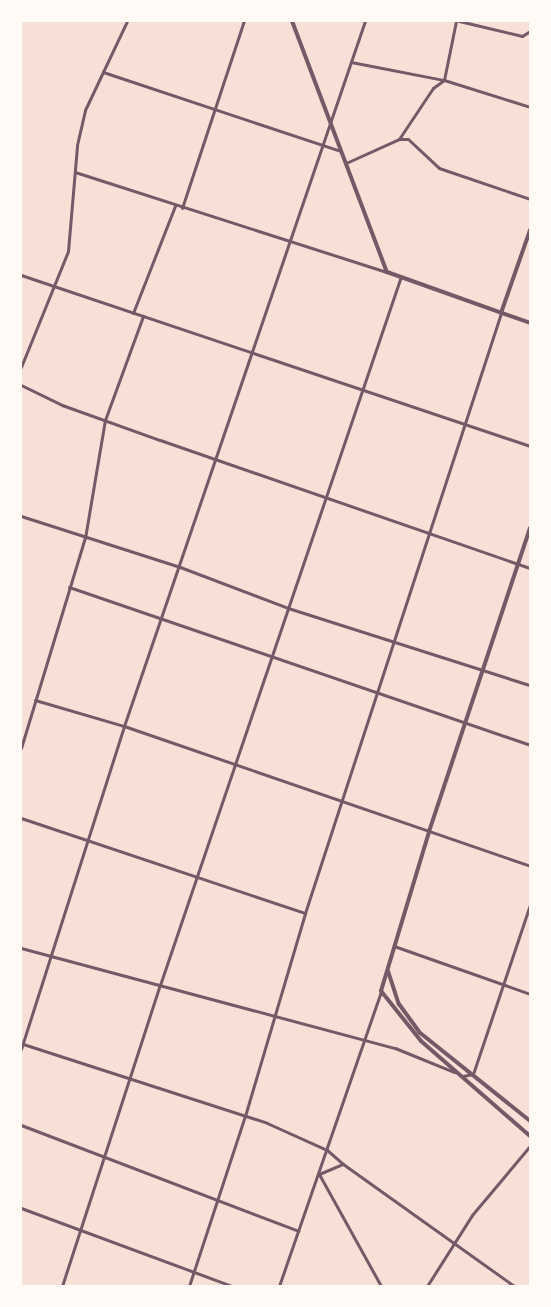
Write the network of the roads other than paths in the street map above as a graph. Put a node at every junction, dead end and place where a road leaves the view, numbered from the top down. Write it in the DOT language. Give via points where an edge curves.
graph roads {
  1 [pos="127,21"];
  2 [pos="244,21"];
  3 [pos="292,21"];
  4 [pos="365,21"];
  5 [pos="458,21"];
  6 [pos="529,33"];
  7 [pos="351,62"];
  8 [pos="103,72"];
  9 [pos="444,80"];
  10 [pos="530,107"];
  11 [pos="216,108"];
  12 [pos="329,122"];
  13 [pos="399,139"];
  14 [pos="322,145"];
  15 [pos="340,151"];
  16 [pos="344,164"];
  17 [pos="75,172"];
  18 [pos="530,199"];
  19 [pos="176,206"];
  20 [pos="182,208"];
  21 [pos="530,230"];
  22 [pos="288,242"];
  23 [pos="387,272"];
  24 [pos="21,275"];
  25 [pos="400,279"];
  26 [pos="56,287"];
  27 [pos="134,313"];
  28 [pos="501,313"];
  29 [pos="143,316"];
  30 [pos="530,323"];
  31 [pos="250,352"];
  32 [pos="21,367"];
  33 [pos="21,385"];
  34 [pos="361,390"];
  35 [pos="105,420"];
  36 [pos="463,424"];
  37 [pos="530,446"];
  38 [pos="216,456"];
  39 [pos="324,496"];
  40 [pos="21,516"];
  41 [pos="530,528"];
  42 [pos="427,533"];
  43 [pos="85,538"];
  44 [pos="518,564"];
  45 [pos="180,567"];
  46 [pos="530,568"];
  47 [pos="69,587"];
  48 [pos="288,608"];
  49 [pos="162,617"];
  50 [pos="393,641"];
  51 [pos="273,658"];
  52 [pos="483,671"];
  53 [pos="530,685"];
  54 [pos="376,695"];
  55 [pos="35,700"];
  56 [pos="465,723"];
  57 [pos="124,726"];
  58 [pos="530,745"];
  59 [pos="21,748"];
  60 [pos="234,767"];
  61 [pos="341,802"];
  62 [pos="21,818"];
  63 [pos="429,832"];
  64 [pos="89,839"];
  65 [pos="530,866"];
  66 [pos="197,877"];
  67 [pos="530,905"];
  68 [pos="304,913"];
  69 [pos="394,946"];
  70 [pos="21,948"];
  71 [pos="52,957"];
  72 [pos="387,968"];
  73 [pos="503,984"];
  74 [pos="160,985"];
  75 [pos="381,991"];
  76 [pos="530,994"];
  77 [pos="273,1017"];
  78 [pos="365,1040"];
  79 [pos="22,1044"];
  80 [pos="21,1049"];
  81 [pos="473,1074"];
  82 [pos="465,1077"];
  83 [pos="132,1078"];
  84 [pos="245,1116"];
  85 [pos="530,1121"];
  86 [pos="21,1125"];
  87 [pos="530,1136"];
  88 [pos="530,1146"];
  89 [pos="327,1150"];
  90 [pos="105,1158"];
  91 [pos="343,1164"];
  92 [pos="319,1174"];
  93 [pos="219,1199"];
  94 [pos="21,1208"];
  95 [pos="298,1231"];
  96 [pos="81,1232"];
  97 [pos="455,1242"];
  98 [pos="193,1273"];
  99 [pos="62,1286"];
  100 [pos="189,1286"];
  101 [pos="232,1286"];
  102 [pos="279,1286"];
  103 [pos="381,1286"];
  104 [pos="427,1286"];
  105 [pos="514,1286"];
  1 -- 8 [label="street"];
  2 -- 11 [label="street"];
  3 -- 12 [label="street"];
  4 -- 7 [label="street"];
  5 -- 6 [label="street"];
  5 -- 9 [label="street"];
  7 -- 9 [label="street"];
  7 -- 12 [label="street"];
  8 -- 11 [label="street"];
  8 -- 17 [label="street" via="85,110"];
  9 -- 10 [label="street"];
  9 -- 13 [label="street" via="433,88"];
  11 -- 14 [label="street"];
  11 -- 20 [label="street"];
  12 -- 14 [label="street"];
  12 -- 15 [label="street"];
  13 -- 16 [label="street"];
  13 -- 18 [label="street" via="417,144 439,168"];
  14 -- 15 [label="street"];
  14 -- 22 [label="street"];
  15 -- 16 [label="street"];
  16 -- 23 [label="street"];
  17 -- 19 [label="street"];
  17 -- 26 [label="street" via="72,232"];
  19 -- 20 [label="street"];
  19 -- 27 [label="street"];
  20 -- 22 [label="street"];
  21 -- 28 [label="street"];
  22 -- 23 [label="street"];
  22 -- 31 [label="street"];
  23 -- 25 [label="street"];
  24 -- 26 [label="street"];
  25 -- 28 [label="street"];
  25 -- 34 [label="street"];
  26 -- 27 [label="street"];
  26 -- 32 [label="street"];
  27 -- 29 [label="street"];
  28 -- 30 [label="street"];
  28 -- 36 [label="street"];
  29 -- 31 [label="street"];
  29 -- 35 [label="street"];
  31 -- 34 [label="street"];
  31 -- 38 [label="street"];
  33 -- 35 [label="street"];
  34 -- 36 [label="street"];
  34 -- 39 [label="street"];
  35 -- 38 [label="street"];
  35 -- 43 [label="street"];
  36 -- 37 [label="street"];
  36 -- 42 [label="street"];
  38 -- 39 [label="street"];
  38 -- 45 [label="street"];
  39 -- 42 [label="street"];
  39 -- 48 [label="street"];
  40 -- 43 [label="street"];
  41 -- 44 [label="street"];
  42 -- 44 [label="street"];
  42 -- 50 [label="street"];
  43 -- 45 [label="street"];
  43 -- 47 [label="street"];
  44 -- 46 [label="street"];
  44 -- 52 [label="street"];
  45 -- 48 [label="street"];
  45 -- 49 [label="street"];
  47 -- 49 [label="street"];
  47 -- 55 [label="street"];
  48 -- 50 [label="street"];
  48 -- 51 [label="street"];
  49 -- 51 [label="street"];
  49 -- 57 [label="street"];
  50 -- 52 [label="street"];
  50 -- 54 [label="street"];
  51 -- 54 [label="street"];
  51 -- 60 [label="street"];
  52 -- 53 [label="street"];
  52 -- 56 [label="street"];
  54 -- 56 [label="street"];
  54 -- 61 [label="street"];
  55 -- 57 [label="street"];
  55 -- 59 [label="street"];
  56 -- 58 [label="street"];
  56 -- 63 [label="street"];
  57 -- 60 [label="street"];
  57 -- 64 [label="street"];
  60 -- 61 [label="street"];
  60 -- 66 [label="street"];
  61 -- 63 [label="street"];
  61 -- 68 [label="street"];
  62 -- 64 [label="street"];
  63 -- 65 [label="street"];
  63 -- 69 [label="street"];
  64 -- 66 [label="street"];
  64 -- 71 [label="street"];
  66 -- 68 [label="street"];
  66 -- 74 [label="street"];
  67 -- 73 [label="street"];
  68 -- 77 [label="street"];
  69 -- 72 [label="street"];
  69 -- 73 [label="street"];
  70 -- 71 [label="street"];
  71 -- 74 [label="street"];
  71 -- 79 [label="street"];
  72 -- 75 [label="street"];
  72 -- 81 [label="street" via="391,988 411,1023"];
  73 -- 76 [label="street"];
  73 -- 81 [label="street"];
  74 -- 77 [label="street"];
  74 -- 83 [label="street"];
  75 -- 78 [label="street"];
  75 -- 82 [label="street" via="421,1041"];
  77 -- 78 [label="street"];
  77 -- 84 [label="street"];
  78 -- 82 [label="street" via="420,1056"];
  78 -- 89 [label="street"];
  79 -- 80 [label="street"];
  79 -- 83 [label="street"];
  81 -- 82 [label="street"];
  81 -- 85 [label="street"];
  82 -- 87 [label="street"];
  83 -- 84 [label="street"];
  83 -- 90 [label="street"];
  84 -- 89 [label="street"];
  84 -- 93 [label="street"];
  86 -- 90 [label="street"];
  88 -- 97 [label="street"];
  89 -- 91 [label="street"];
  89 -- 92 [label="street"];
  90 -- 93 [label="street"];
  90 -- 96 [label="street"];
  91 -- 92 [label="street"];
  91 -- 97 [label="street"];
  92 -- 95 [label="street"];
  92 -- 103 [label="street"];
  93 -- 95 [label="street"];
  93 -- 98 [label="street"];
  94 -- 96 [label="street"];
  95 -- 102 [label="street"];
  96 -- 98 [label="street"];
  96 -- 99 [label="street"];
  97 -- 104 [label="street"];
  97 -- 105 [label="street"];
  98 -- 100 [label="street"];
  98 -- 101 [label="street"];
}
